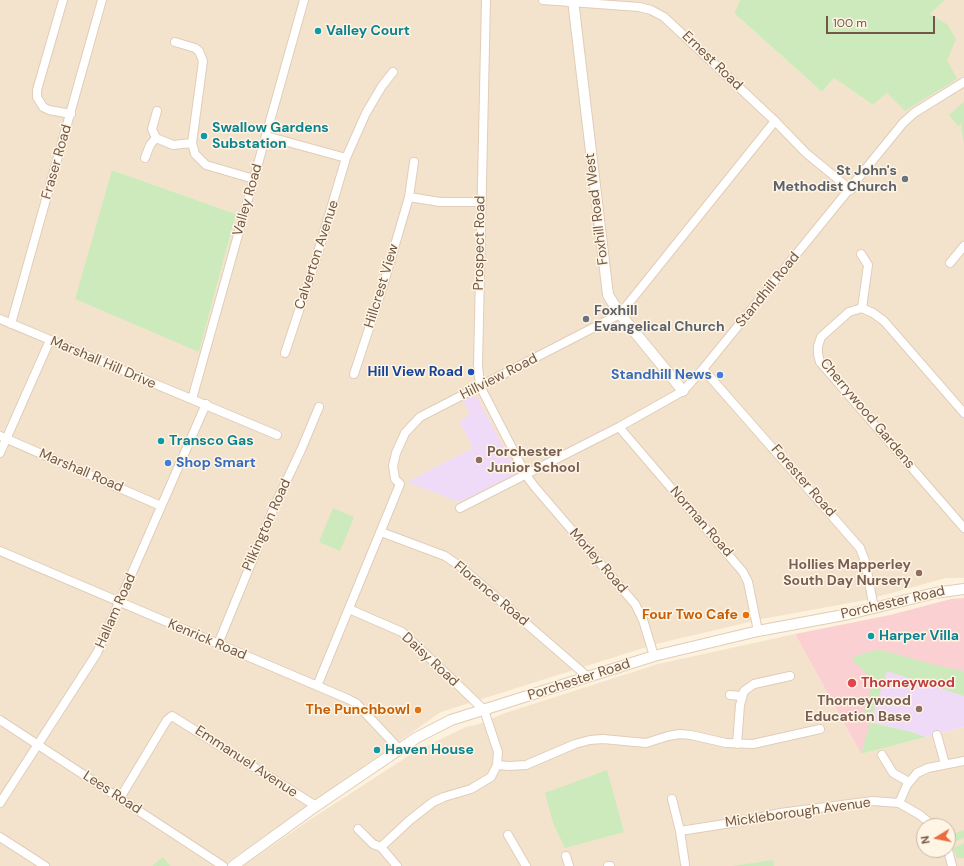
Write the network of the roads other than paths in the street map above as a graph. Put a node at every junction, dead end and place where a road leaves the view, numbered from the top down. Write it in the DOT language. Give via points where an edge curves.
graph roads {
  1 [pos="62,0"];
  2 [pos="102,0"];
  3 [pos="304,0"];
  4 [pos="486,0"];
  5 [pos="543,0"];
  6 [pos="573,1"];
  7 [pos="175,42"];
  8 [pos="393,72"];
  9 [pos="964,82"];
  10 [pos="157,111"];
  11 [pos="71,114"];
  12 [pos="775,121"];
  13 [pos="266,136"];
  14 [pos="156,138"];
  15 [pos="192,144"];
  16 [pos="145,158"];
  17 [pos="346,158"];
  18 [pos="414,162"];
  19 [pos="254,179"];
  20 [pos="851,190"];
  21 [pos="410,197"];
  22 [pos="481,202"];
  23 [pos="964,246"];
  24 [pos="861,254"];
  25 [pos="950,263"];
  26 [pos="862,308"];
  27 [pos="620,314"];
  28 [pos="0,319"];
  29 [pos="11,324"];
  30 [pos="50,340"];
  31 [pos="285,353"];
  32 [pos="703,369"];
  33 [pos="354,374"];
  34 [pos="480,386"];
  35 [pos="682,391"];
  36 [pos="192,399"];
  37 [pos="206,404"];
  38 [pos="319,407"];
  39 [pos="964,413"];
  40 [pos="619,427"];
  41 [pos="277,435"];
  42 [pos="3,437"];
  43 [pos="0,453"];
  44 [pos="529,473"];
  45 [pos="161,506"];
  46 [pos="460,508"];
  47 [pos="963,526"];
  48 [pos="381,532"];
  49 [pos="0,551"];
  50 [pos="964,589"];
  51 [pos="120,602"];
  52 [pos="874,608"];
  53 [pos="349,609"];
  54 [pos="758,631"];
  55 [pos="218,644"];
  56 [pos="654,656"];
  57 [pos="790,676"];
  58 [pos="588,677"];
  59 [pos="317,686"];
  60 [pos="730,694"];
  61 [pos="741,696"];
  62 [pos="484,710"];
  63 [pos="0,720"];
  64 [pos="820,729"];
  65 [pos="937,735"];
  66 [pos="736,744"];
  67 [pos="38,745"];
  68 [pos="399,750"];
  69 [pos="886,759"];
  70 [pos="964,761"];
  71 [pos="945,764"];
  72 [pos="497,765"];
  73 [pos="910,782"];
  74 [pos="120,798"];
  75 [pos="672,799"];
  76 [pos="0,803"];
  77 [pos="899,803"];
  78 [pos="316,806"];
  79 [pos="924,818"];
  80 [pos="358,829"];
  81 [pos="680,830"];
  82 [pos="508,835"];
  83 [pos="0,836"];
  84 [pos="381,847"];
  85 [pos="566,856"];
  86 [pos="685,864"];
  87 [pos="45,866"];
  88 [pos="223,866"];
  89 [pos="233,866"];
  90 [pos="397,866"];
  91 [pos="526,866"];
  92 [pos="569,866"];
  1 -- 11 [label="street" via="37,97 43,107"];
  2 -- 11 [label="street, Fraser Road"];
  3 -- 13 [label="street, Valley Road"];
  4 -- 22 [label="street, Prospect Road"];
  5 -- 6 [label="street, Ernest Road"];
  6 -- 12 [label="street, Ernest Road" via="639,7 664,17"];
  6 -- 27 [label="street, Foxhill Road West" via="606,286 612,304"];
  7 -- 15 [label="street" via="195,48 203,61"];
  8 -- 17 [label="street, Calverton Avenue" via="366,113"];
  9 -- 20 [label="street, Standhill Road" via="910,116"];
  10 -- 14 [label="street" via="152,129"];
  11 -- 29 [label="street, Fraser Road"];
  12 -- 20 [label="street, Ernest Road" via="806,153"];
  12 -- 27 [label="street, Hillview Road"];
  13 -- 17 [label="street"];
  13 -- 19 [label="street, Valley Road"];
  14 -- 15 [label="street" via="173,145"];
  14 -- 16 [label="street"];
  15 -- 19 [label="street" via="198,158 206,165"];
  17 -- 31 [label="street, Calverton Avenue"];
  18 -- 21 [label="street, Hillcrest View"];
  19 -- 36 [label="street, Valley Road"];
  20 -- 32 [label="street, Standhill Road"];
  21 -- 22 [label="street" via="440,202"];
  21 -- 33 [label="street, Hillcrest View"];
  22 -- 34 [label="street, Prospect Road" via="478,365"];
  23 -- 25 [label="street"];
  24 -- 26 [label="street" via="868,265"];
  26 -- 39 [label="street" via="884,321"];
  26 -- 47 [label="street, Cherrywood Gardens" via="849,312 821,337 818,350 820,362"];
  27 -- 34 [label="street, Hillview Road"];
  27 -- 35 [label="street, Foxhill Road West"];
  28 -- 29 [label="street, Marshall Hill Drive"];
  29 -- 30 [label="street, Marshall Hill Drive"];
  30 -- 36 [label="street, Marshall Hill Drive"];
  30 -- 42 [label="street"];
  32 -- 35 [label="street, Standhill Road"];
  32 -- 52 [label="street, Forester Road" via="860,548 865,560"];
  34 -- 44 [label="street, Prospect Road"];
  34 -- 48 [label="street, Hillview Road" via="420,417 405,433 393,466 395,479 400,484"];
  35 -- 40 [label="street, Standhill Road"];
  36 -- 37 [label="street, Marshall Hill Drive"];
  37 -- 41 [label="street, Marshall Hill Drive"];
  37 -- 45 [label="street, Hallam Road"];
  38 -- 55 [label="street, Pilkington Road" via="275,504"];
  40 -- 44 [label="street, Standhill Road"];
  40 -- 54 [label="street, Norman Road" via="743,572 748,582"];
  42 -- 43 [label="street"];
  42 -- 45 [label="street, Marshall Road"];
  44 -- 46 [label="street, Standhill Road"];
  44 -- 56 [label="street, Morley Road" via="544,499 635,604 643,620"];
  45 -- 51 [label="street, Hallam Road"];
  48 -- 53 [label="street, Hillview Road"];
  48 -- 58 [label="street, Florence Road" via="445,556 461,567"];
  49 -- 51 [label="street, Kenrick Road"];
  50 -- 52 [label="street, Porchester Road" via="935,593"];
  51 -- 55 [label="street, Kenrick Road"];
  51 -- 67 [label="street, Hallam Road" via="97,653"];
  52 -- 54 [label="street, Porchester Road"];
  53 -- 59 [label="street, Hillview Road"];
  53 -- 62 [label="street, Daisy Road" via="402,632"];
  54 -- 56 [label="street, Porchester Road"];
  55 -- 59 [label="street, Kenrick Road"];
  56 -- 58 [label="street, Porchester Road"];
  57 -- 61 [label="street" via="754,684 747,687"];
  58 -- 62 [label="street, Porchester Road"];
  59 -- 68 [label="street, Kenrick Road" via="356,704"];
  60 -- 61 [label="street"];
  61 -- 66 [label="street"];
  62 -- 68 [label="street, Porchester Road" via="451,720"];
  62 -- 72 [label="street" via="498,752"];
  63 -- 67 [label="street, Lees Road"];
  64 -- 66 [label="street" via="753,744"];
  65 -- 71 [label="street"];
  66 -- 72 [label="street" via="680,734 646,743 590,740 526,764"];
  67 -- 74 [label="street, Lees Road"];
  67 -- 76 [label="street, Hallam Road"];
  68 -- 78 [label="street, Porchester Road"];
  69 -- 73 [label="street" via="893,773"];
  70 -- 71 [label="street"];
  71 -- 73 [label="street" via="917,773"];
  72 -- 84 [label="street" via="491,777 471,790 433,802"];
  73 -- 77 [label="street"];
  74 -- 78 [label="street, Emmanuel Avenue" via="167,720 175,716"];
  74 -- 88 [label="street, Lees Road"];
  75 -- 81 [label="street"];
  77 -- 79 [label="street, Mickleborough Avenue"];
  77 -- 81 [label="street, Mickleborough Avenue" via="873,801 819,807"];
  78 -- 89 [label="street, Porchester Road"];
  80 -- 84 [label="street" via="373,844"];
  81 -- 86 [label="street"];
  82 -- 91 [label="street"];
  83 -- 87 [label="street"];
  84 -- 90 [label="street"];
  85 -- 92 [label="street"];
}
